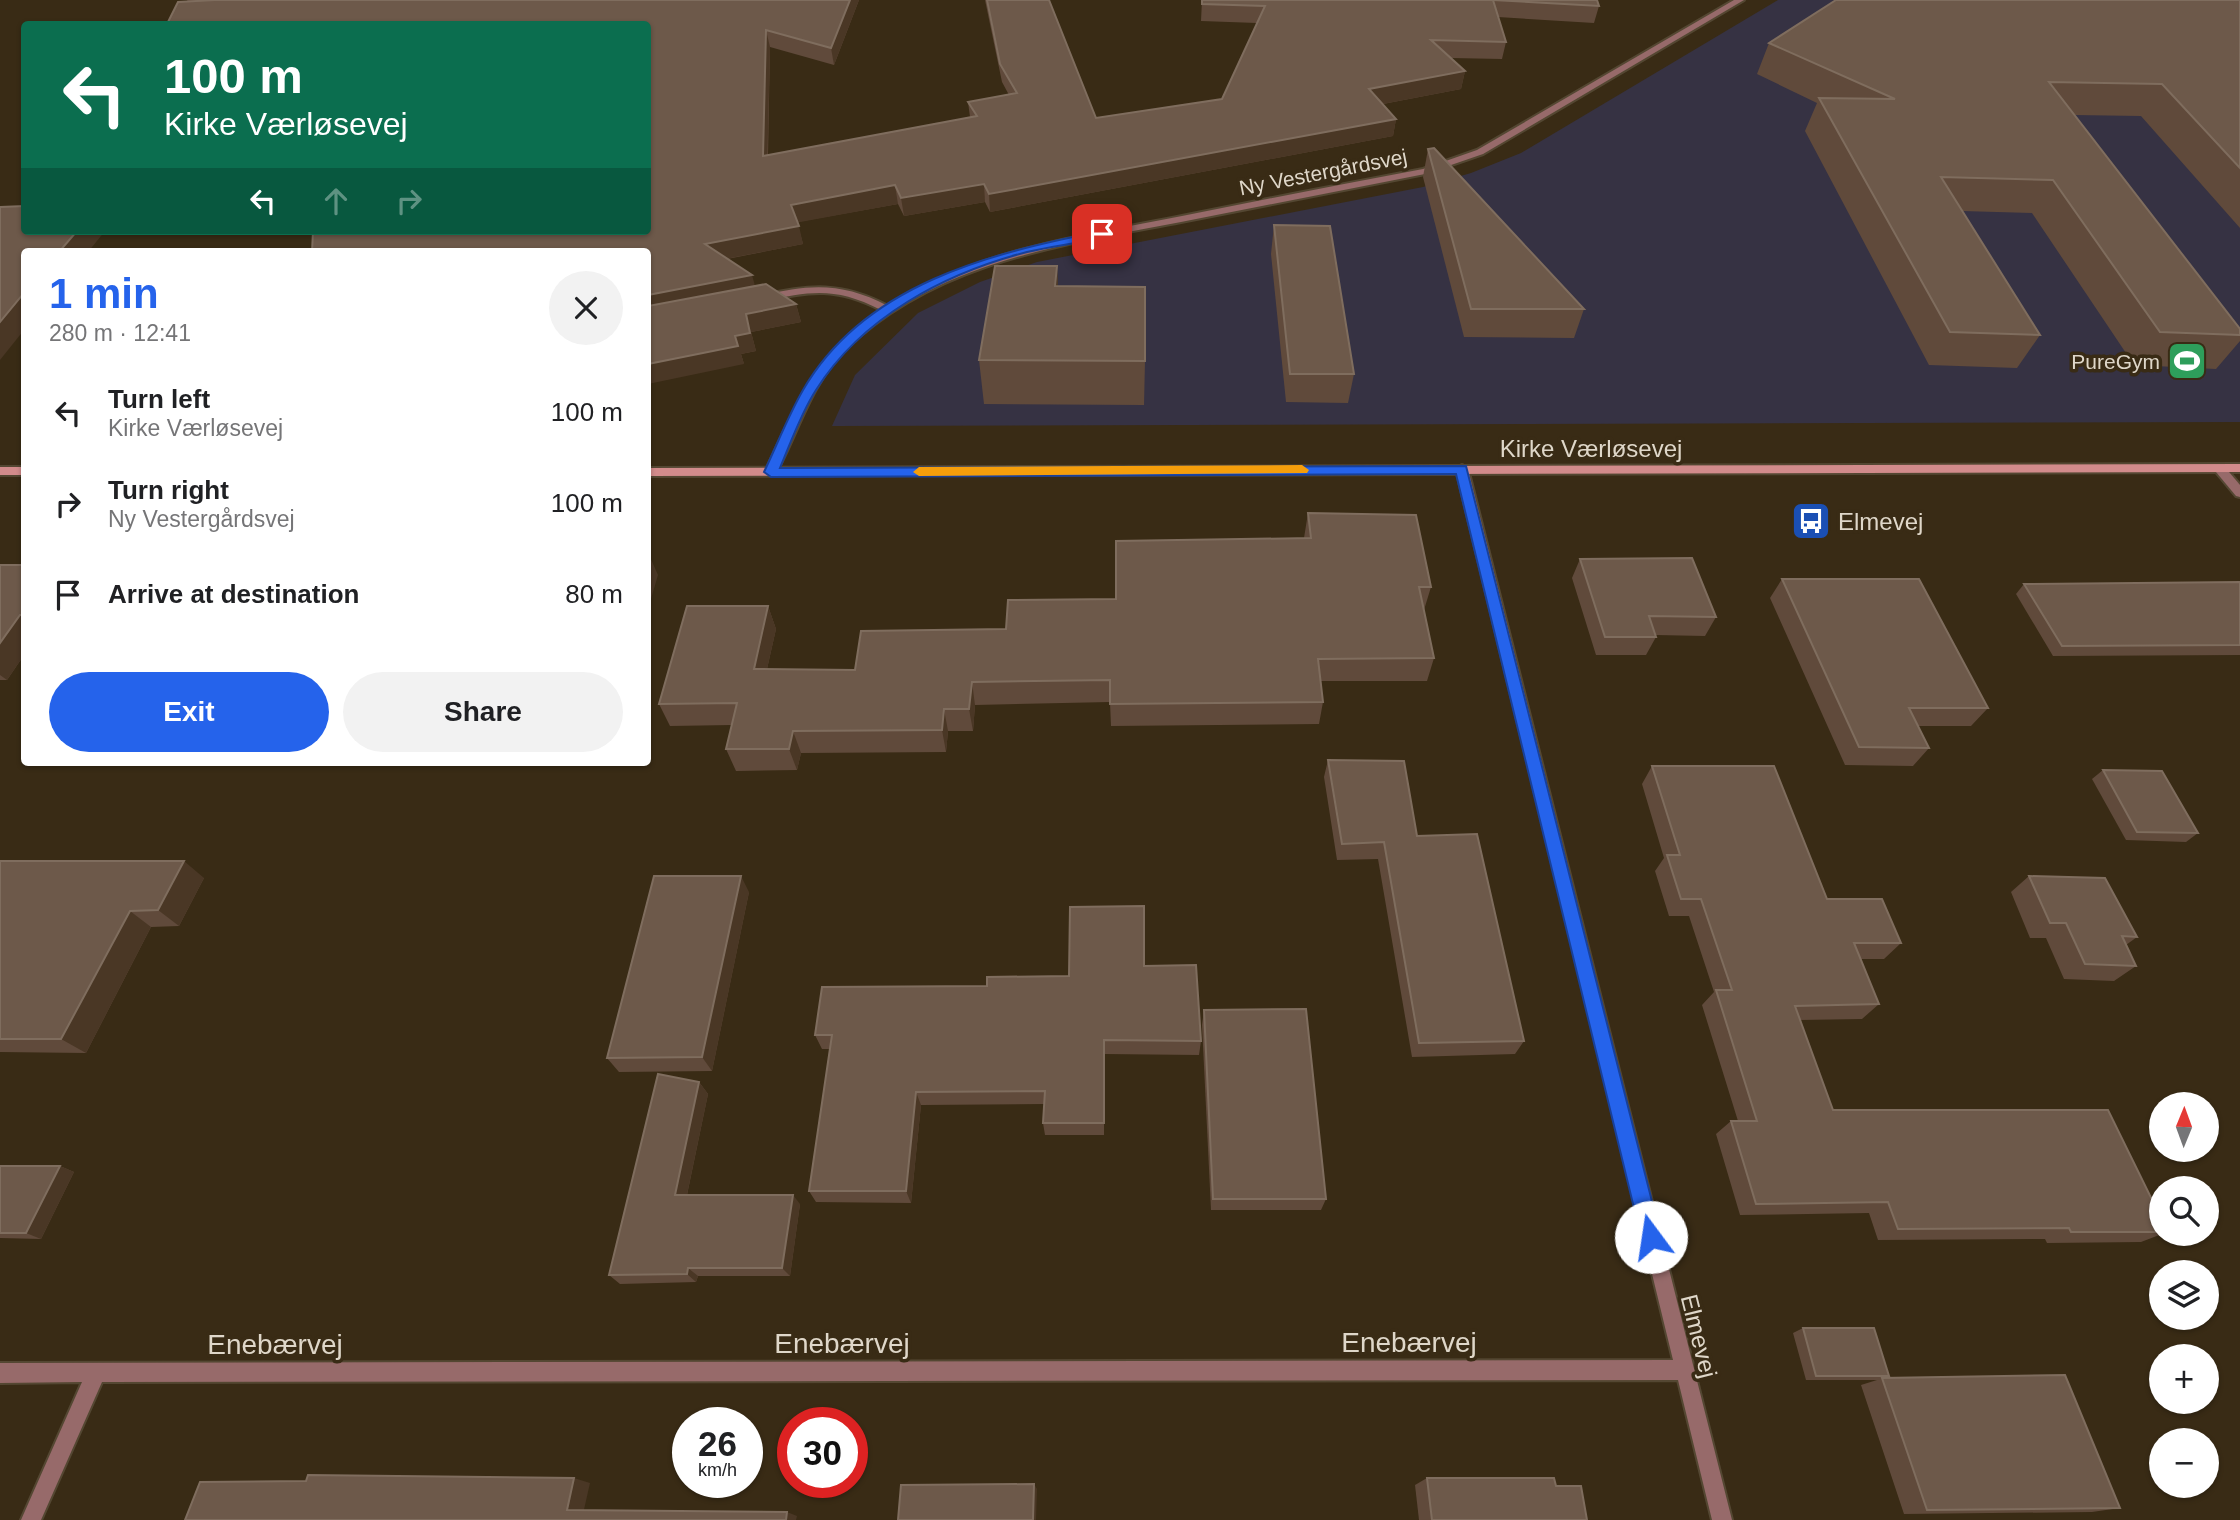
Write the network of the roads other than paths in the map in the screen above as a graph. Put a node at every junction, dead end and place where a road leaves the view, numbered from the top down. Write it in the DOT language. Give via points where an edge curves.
graph roads {
  1 [pos="1740,0"];
  2 [pos="754,300"];
  3 [pos="887,309"];
  4 [pos="2220,468"];
  5 [pos="2240,468"];
  6 [pos="1462,469"];
  7 [pos="0,471"];
  8 [pos="21,471"];
  9 [pos="651,472"];
  10 [pos="771,472"];
  11 [pos="2240,493"];
  12 [pos="1684,1370"];
  13 [pos="0,1373"];
  14 [pos="96,1373"];
  15 [pos="31,1520"];
  16 [pos="1722,1520"];
  1 -- 3 [label="street, Ny Vestergårdsvej" via="1480,152 1425,171 1025,249 959,270"];
  2 -- 3 [label="street" via="831,288 858,293"];
  3 -- 10 [label="street, Ny Vestergårdsvej" via="839,349 809,390"];
  4 -- 5 [label="street, Kirke Værløsevej"];
  4 -- 6 [label="street, Kirke Værløsevej"];
  4 -- 11 [label="street"];
  6 -- 10 [label="street, Kirke Værløsevej"];
  6 -- 12 [label="street, Elmevej"];
  7 -- 8 [label="street"];
  9 -- 10 [label="street, Kirke Værløsevej"];
  12 -- 14 [label="street, Enebærvej"];
  12 -- 16 [label="street, Elmevej"];
  13 -- 14 [label="street, Enebærvej"];
  14 -- 15 [label="street"];
}
